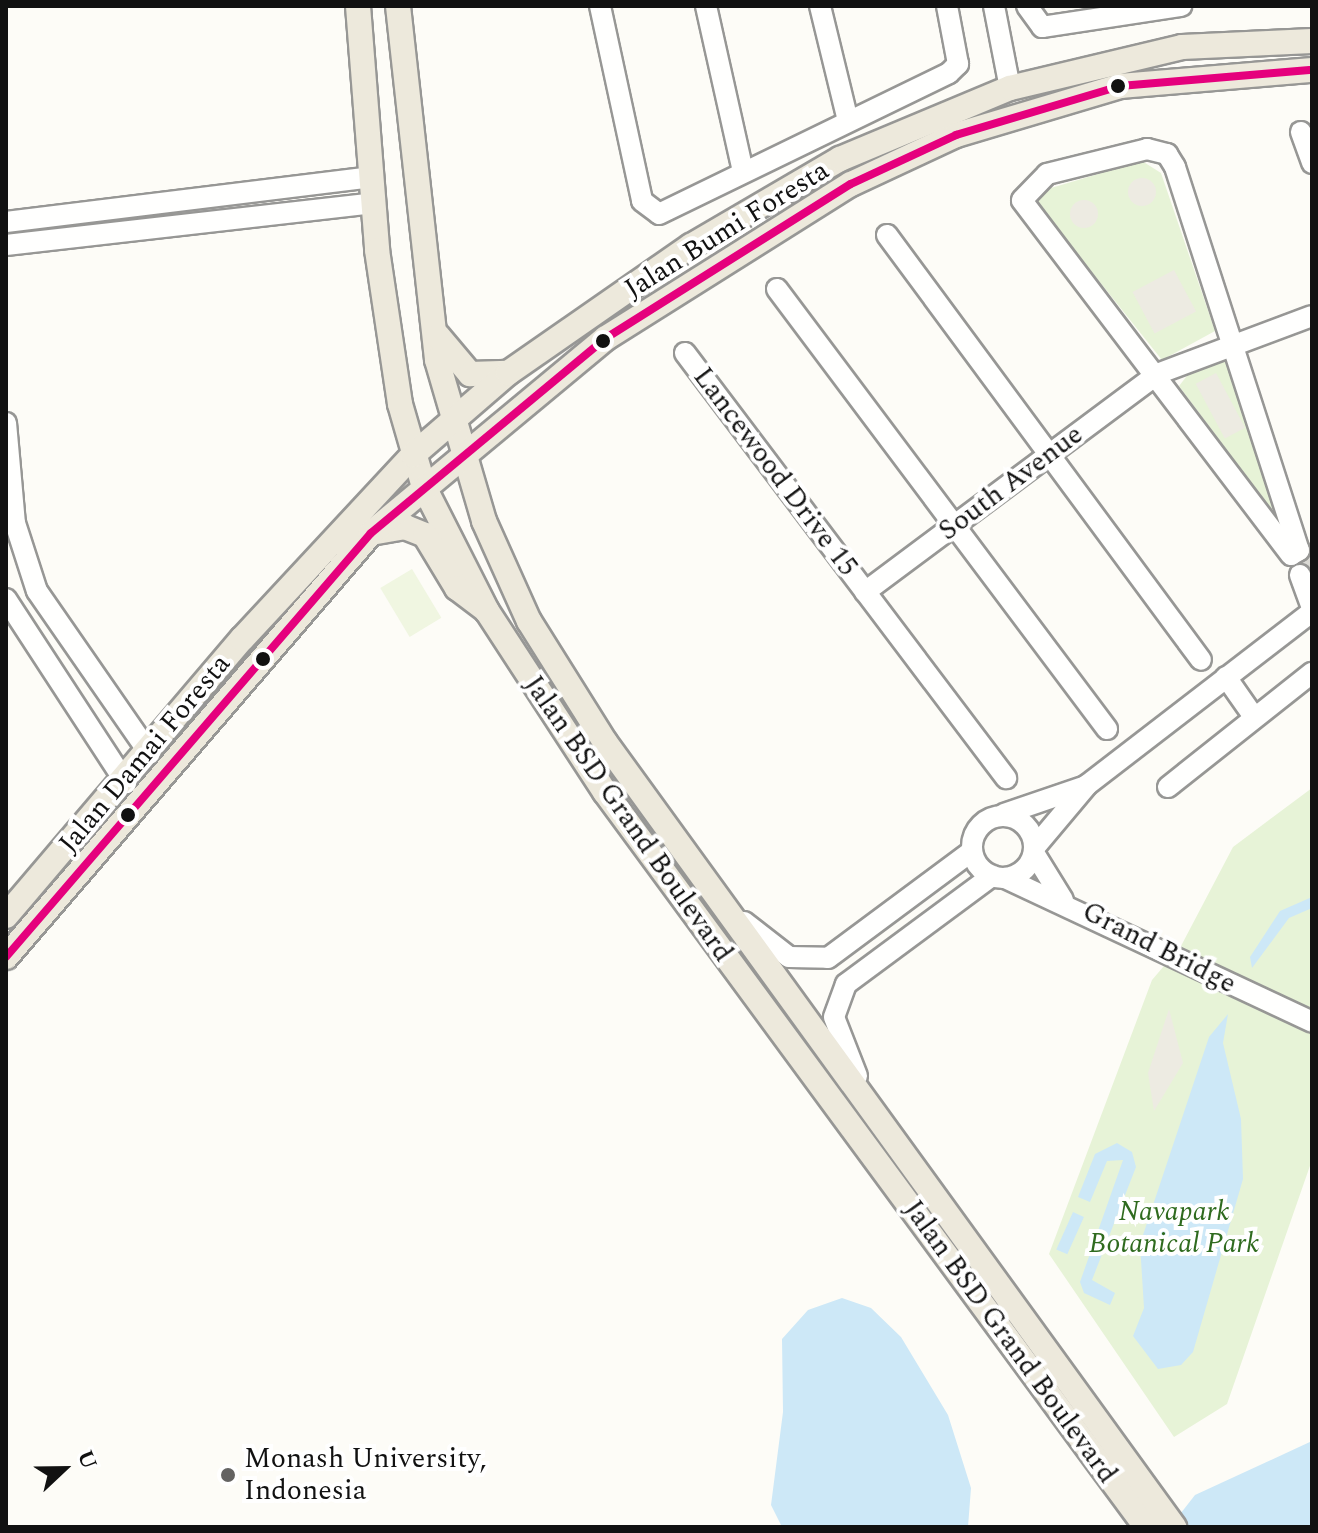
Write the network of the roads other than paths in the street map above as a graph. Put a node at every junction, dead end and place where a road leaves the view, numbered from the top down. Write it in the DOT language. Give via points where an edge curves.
graph roads {
  1 [pos="358,6"];
  2 [pos="398,6"];
  3 [pos="600,6"];
  4 [pos="706,6"];
  5 [pos="820,6"];
  6 [pos="947,6"];
  7 [pos="994,6"];
  8 [pos="1027,6"];
  9 [pos="1181,6"];
  10 [pos="1149,8"];
  11 [pos="1307,40"];
  12 [pos="1306,70"];
  13 [pos="1010,88"];
  14 [pos="847,117"];
  15 [pos="1301,132"];
  16 [pos="1312,163"];
  17 [pos="743,172"];
  18 [pos="370,177"];
  19 [pos="299,188"];
  20 [pos="372,203"];
  21 [pos="303,212"];
  22 [pos="6,222"];
  23 [pos="887,235"];
  24 [pos="6,245"];
  25 [pos="777,289"];
  26 [pos="1312,316"];
  27 [pos="430,324"];
  28 [pos="1232,343"];
  29 [pos="685,353"];
  30 [pos="508,373"];
  31 [pos="1157,374"];
  32 [pos="450,420"];
  33 [pos="6,423"];
  34 [pos="461,454"];
  35 [pos="413,455"];
  36 [pos="1047,455"];
  37 [pos="424,487"];
  38 [pos="955,524"];
  39 [pos="371,533"];
  40 [pos="1300,575"];
  41 [pos="865,592"];
  42 [pos="6,599"];
  43 [pos="1312,610"];
  44 [pos="487,611"];
  45 [pos="70,644"];
  46 [pos="1201,660"];
  47 [pos="1312,673"];
  48 [pos="1226,677"];
  49 [pos="61,688"];
  50 [pos="1254,717"];
  51 [pos="1107,729"];
  52 [pos="150,754"];
  53 [pos="1006,778"];
  54 [pos="126,783"];
  55 [pos="1087,785"];
  56 [pos="1168,787"];
  57 [pos="999,815"];
  58 [pos="1034,850"];
  59 [pos="972,851"];
  60 [pos="998,877"];
  61 [pos="914,895"];
  62 [pos="1063,900"];
  63 [pos="732,910"];
  64 [pos="6,916"];
  65 [pos="931,917"];
  66 [pos="874,923"];
  67 [pos="891,946"];
  68 [pos="6,957"];
  69 [pos="1312,1022"];
  70 [pos="878,1115"];
  71 [pos="981,1281"];
  72 [pos="1146,1527"];
  73 [pos="1174,1527"];
  1 -- 18 [label="main road, Jalan BSD Grand Boulevard"];
  2 -- 27 [label="main road, Jalan BSD Grand Boulevard"];
  3 -- 17 [label="street" via="638,186 651,212 671,210"];
  4 -- 17 [label="street"];
  5 -- 14 [label="street"];
  6 -- 14 [label="street" via="958,64"];
  7 -- 13 [label="street"];
  8 -- 10 [label="street" via="1042,27"];
  9 -- 10 [label="street"];
  11 -- 12 [label="main road"];
  11 -- 13 [label="main road, Jalan Bumi Foresta" via="1182,47"];
  12 -- 34 [label="main road, Jalan Bumi Foresta" via="1120,86 956,135 851,184 633,320"];
  13 -- 30 [label="main road, Jalan Bumi Foresta" via="840,159 760,203"];
  14 -- 17 [label="street"];
  15 -- 16 [label="street"];
  18 -- 19 [label="street"];
  18 -- 20 [label="main road, Jalan BSD Grand Boulevard"];
  19 -- 21 [label="street" via="311,200"];
  19 -- 22 [label="street"];
  20 -- 21 [label="street"];
  20 -- 35 [label="main road, Jalan BSD Grand Boulevard"];
  21 -- 24 [label="street"];
  23 -- 36 [label="street"];
  25 -- 38 [label="street"];
  26 -- 28 [label="street, South Avenue"];
  27 -- 30 [label="main road" via="470,374"];
  27 -- 32 [label="main road, Jalan BSD Grand Boulevard"];
  28 -- 31 [label="street, South Avenue"];
  28 -- 31 [label="street" via="1295,552"];
  28 -- 31 [label="street" via="1167,154 1147,149 1036,180 1025,191 1027,208"];
  29 -- 41 [label="street, Lancewood Drive 15"];
  30 -- 32 [label="main road, Jalan Bumi Foresta"];
  31 -- 36 [label="street, South Avenue"];
  32 -- 34 [label="main road, Jalan BSD Grand Boulevard"];
  32 -- 35 [label="main road, Jalan Damai Foresta"];
  33 -- 45 [label="street" via="24,556"];
  34 -- 37 [label="main road, Jalan Damai Foresta"];
  34 -- 63 [label="main road, Jalan BSD Grand Boulevard" via="508,579 563,681"];
  35 -- 37 [label="main road, Jalan BSD Grand Boulevard"];
  35 -- 52 [label="main road, Jalan Damai Foresta" via="242,639"];
  36 -- 38 [label="street, South Avenue"];
  36 -- 46 [label="street"];
  37 -- 39 [label="main road, Jalan Damai Foresta"];
  37 -- 44 [label="main road, Jalan BSD Grand Boulevard"];
  38 -- 41 [label="street, South Avenue"];
  38 -- 51 [label="street"];
  39 -- 44 [label="main road" via="405,527 425,535 457,588"];
  39 -- 68 [label="main road, Jalan Damai Foresta"];
  40 -- 43 [label="street"];
  41 -- 53 [label="street, Lancewood Drive 15"];
  42 -- 49 [label="street"];
  43 -- 48 [label="street"];
  44 -- 71 [label="main road, Jalan BSD Grand Boulevard" via="605,792"];
  45 -- 49 [label="street" via="86,682 75,694"];
  45 -- 52 [label="street"];
  47 -- 50 [label="street"];
  48 -- 50 [label="street"];
  48 -- 55 [label="street"];
  49 -- 54 [label="street"];
  50 -- 56 [label="street"];
  52 -- 54 [label="main road, Jalan Damai Foresta"];
  54 -- 64 [label="main road, Jalan Damai Foresta"];
  55 -- 57 [label="street"];
  55 -- 58 [label="street"];
  57 -- 58 [label="street" via="1024,823"];
  57 -- 59 [label="street" via="980,826"];
  58 -- 60 [label="street" via="1022,872"];
  58 -- 62 [label="street"];
  59 -- 60 [label="street"];
  59 -- 61 [label="street"];
  60 -- 62 [label="street, Grand Bridge"];
  60 -- 65 [label="street"];
  61 -- 65 [label="street"];
  61 -- 66 [label="street"];
  62 -- 69 [label="street, Grand Bridge"];
  63 -- 66 [label="street" via="774,949 802,961 828,958"];
  63 -- 70 [label="main road, Jalan BSD Grand Boulevard"];
  65 -- 67 [label="street"];
  66 -- 67 [label="street"];
  67 -- 70 [label="street" via="846,984 834,1017"];
  70 -- 71 [label="main road, Jalan BSD Grand Boulevard"];
  71 -- 72 [label="main road, Jalan BSD Grand Boulevard"];
  71 -- 73 [label="main road, Jalan BSD Grand Boulevard"];
}
